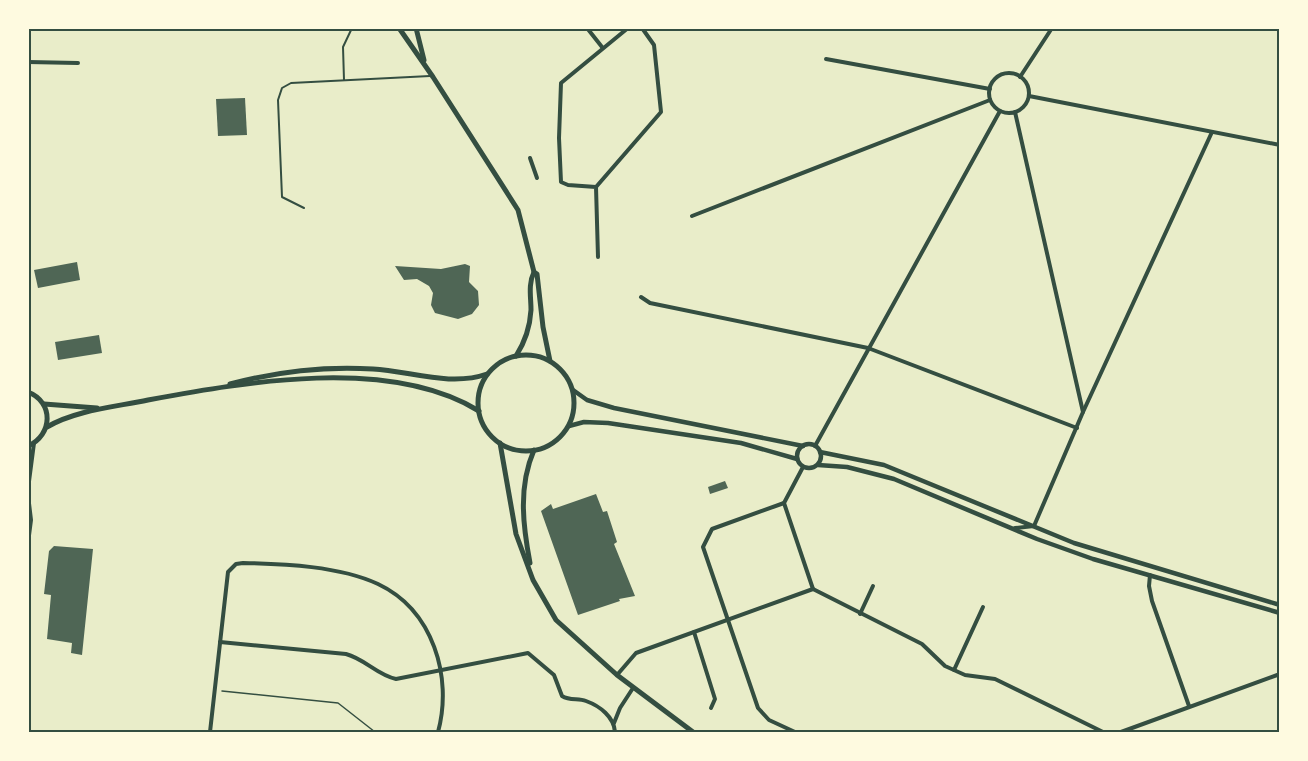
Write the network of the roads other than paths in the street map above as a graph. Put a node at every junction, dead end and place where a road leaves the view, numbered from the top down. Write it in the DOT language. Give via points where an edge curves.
graph roads {
  1 [pos="352,28"];
  2 [pos="399,28"];
  3 [pos="416,28"];
  4 [pos="587,28"];
  5 [pos="628,28"];
  6 [pos="642,28"];
  7 [pos="1052,28"];
  8 [pos="602,47"];
  9 [pos="826,59"];
  10 [pos="28,63"];
  11 [pos="78,63"];
  12 [pos="428,69"];
  13 [pos="433,76"];
  14 [pos="1020,77"];
  15 [pos="344,80"];
  16 [pos="990,89"];
  17 [pos="1029,96"];
  18 [pos="990,100"];
  19 [pos="1000,111"];
  20 [pos="1014,112"];
  21 [pos="1212,132"];
  22 [pos="1280,145"];
  23 [pos="530,158"];
  24 [pos="537,178"];
  25 [pos="596,187"];
  26 [pos="304,208"];
  27 [pos="692,216"];
  28 [pos="598,257"];
  29 [pos="534,272"];
  30 [pos="640,297"];
  31 [pos="868,348"];
  32 [pos="516,356"];
  33 [pos="550,361"];
  34 [pos="488,374"];
  35 [pos="216,387"];
  36 [pos="573,390"];
  37 [pos="29,391"];
  38 [pos="44,404"];
  39 [pos="104,408"];
  40 [pos="479,411"];
  41 [pos="1083,412"];
  42 [pos="569,426"];
  43 [pos="47,427"];
  44 [pos="1077,428"];
  45 [pos="500,443"];
  46 [pos="31,444"];
  47 [pos="803,446"];
  48 [pos="815,446"];
  49 [pos="534,450"];
  50 [pos="820,452"];
  51 [pos="797,459"];
  52 [pos="818,465"];
  53 [pos="803,467"];
  54 [pos="28,489"];
  55 [pos="28,495"];
  56 [pos="784,503"];
  57 [pos="1005,526"];
  58 [pos="1034,526"];
  59 [pos="28,543"];
  60 [pos="1150,575"];
  61 [pos="534,580"];
  62 [pos="873,586"];
  63 [pos="813,589"];
  64 [pos="1280,605"];
  65 [pos="983,606"];
  66 [pos="1280,613"];
  67 [pos="860,614"];
  68 [pos="729,620"];
  69 [pos="694,632"];
  70 [pos="220,642"];
  71 [pos="954,670"];
  72 [pos="442,671"];
  73 [pos="1280,674"];
  74 [pos="617,675"];
  75 [pos="633,688"];
  76 [pos="1189,706"];
  77 [pos="711,708"];
  78 [pos="614,723"];
  79 [pos="210,732"];
  80 [pos="438,732"];
  81 [pos="615,732"];
  82 [pos="693,732"];
  83 [pos="795,732"];
  84 [pos="1103,732"];
  85 [pos="1120,732"];
  1 -- 15 [label="lane" via="343,47"];
  2 -- 12 [label="main road"];
  3 -- 12 [label="main road"];
  4 -- 8 [label="street"];
  5 -- 8 [label="street"];
  6 -- 25 [label="street" via="654,45 661,112"];
  7 -- 14 [label="street"];
  8 -- 25 [label="street" via="561,82 561,182"];
  9 -- 16 [label="street"];
  10 -- 11 [label="street"];
  12 -- 13 [label="main road"];
  13 -- 15 [label="lane"];
  13 -- 29 [label="main road" via="518,210"];
  14 -- 16 [label="street" via="1001,75"];
  14 -- 17 [label="street"];
  15 -- 26 [label="lane" via="291,83 280,92 282,197"];
  16 -- 18 [label="street"];
  17 -- 20 [label="street" via="1024,106"];
  17 -- 21 [label="street"];
  18 -- 19 [label="street"];
  18 -- 27 [label="street"];
  19 -- 20 [label="street"];
  19 -- 31 [label="street"];
  20 -- 41 [label="street"];
  21 -- 22 [label="street"];
  21 -- 41 [label="street"];
  23 -- 24 [label="street"];
  25 -- 28 [label="street"];
  29 -- 32 [label="main road" via="530,279 530,322"];
  29 -- 33 [label="main road"];
  30 -- 31 [label="street" via="650,303"];
  31 -- 44 [label="street"];
  31 -- 48 [label="street"];
  32 -- 33 [label="main road" via="534,355"];
  32 -- 34 [label="main road" via="501,362"];
  33 -- 36 [label="main road" via="562,370"];
  34 -- 35 [label="main road" via="456,380 404,371 319,369"];
  34 -- 40 [label="main road" via="480,391"];
  35 -- 39 [label="main road"];
  35 -- 40 [label="main road" via="298,379 358,379 447,395"];
  36 -- 42 [label="main road" via="575,405"];
  36 -- 47 [label="street" via="587,400 614,408"];
  37 -- 38 [label="main road"];
  38 -- 39 [label="main road"];
  38 -- 43 [label="main road"];
  39 -- 43 [label="main road"];
  40 -- 45 [label="main road" via="486,429"];
  41 -- 44 [label="street"];
  42 -- 49 [label="main road" via="557,440"];
  42 -- 51 [label="street" via="608,423 741,442"];
  43 -- 46 [label="main road"];
  44 -- 58 [label="street"];
  45 -- 49 [label="main road" via="516,450"];
  45 -- 61 [label="main road" via="516,534"];
  46 -- 54 [label="street"];
  47 -- 48 [label="street"];
  47 -- 51 [label="street"];
  48 -- 50 [label="street"];
  49 -- 61 [label="main road" via="524,488 523,516"];
  50 -- 52 [label="street"];
  50 -- 58 [label="street" via="884,465"];
  51 -- 53 [label="street"];
  52 -- 53 [label="street" via="811,469"];
  52 -- 57 [label="street" via="847,467 894,479"];
  53 -- 56 [label="street"];
  55 -- 59 [label="street"];
  56 -- 63 [label="street"];
  56 -- 68 [label="street" via="712,529 707,536 703,547"];
  57 -- 58 [label="street"];
  57 -- 60 [label="street" via="1093,559"];
  58 -- 64 [label="street" via="1074,543"];
  60 -- 66 [label="street"];
  60 -- 76 [label="street" via="1152,601"];
  61 -- 74 [label="main road" via="556,620"];
  62 -- 67 [label="street"];
  63 -- 67 [label="street"];
  63 -- 68 [label="street"];
  65 -- 71 [label="street"];
  67 -- 71 [label="street" via="921,644"];
  68 -- 69 [label="street"];
  68 -- 83 [label="street" via="759,711"];
  69 -- 74 [label="street" via="636,653"];
  69 -- 77 [label="street" via="715,699"];
  70 -- 72 [label="street" via="346,654 396,679"];
  70 -- 72 [label="street" via="228,572 236,564 339,572 378,584 416,615 435,648"];
  70 -- 79 [label="street"];
  71 -- 84 [label="street" via="995,678"];
  72 -- 78 [label="street" via="528,653 554,675 562,696 588,702"];
  72 -- 80 [label="street" via="444,698"];
  73 -- 76 [label="street"];
  74 -- 75 [label="main road"];
  75 -- 78 [label="street"];
  75 -- 82 [label="main road"];
  76 -- 85 [label="street"];
  78 -- 81 [label="street"];
}
